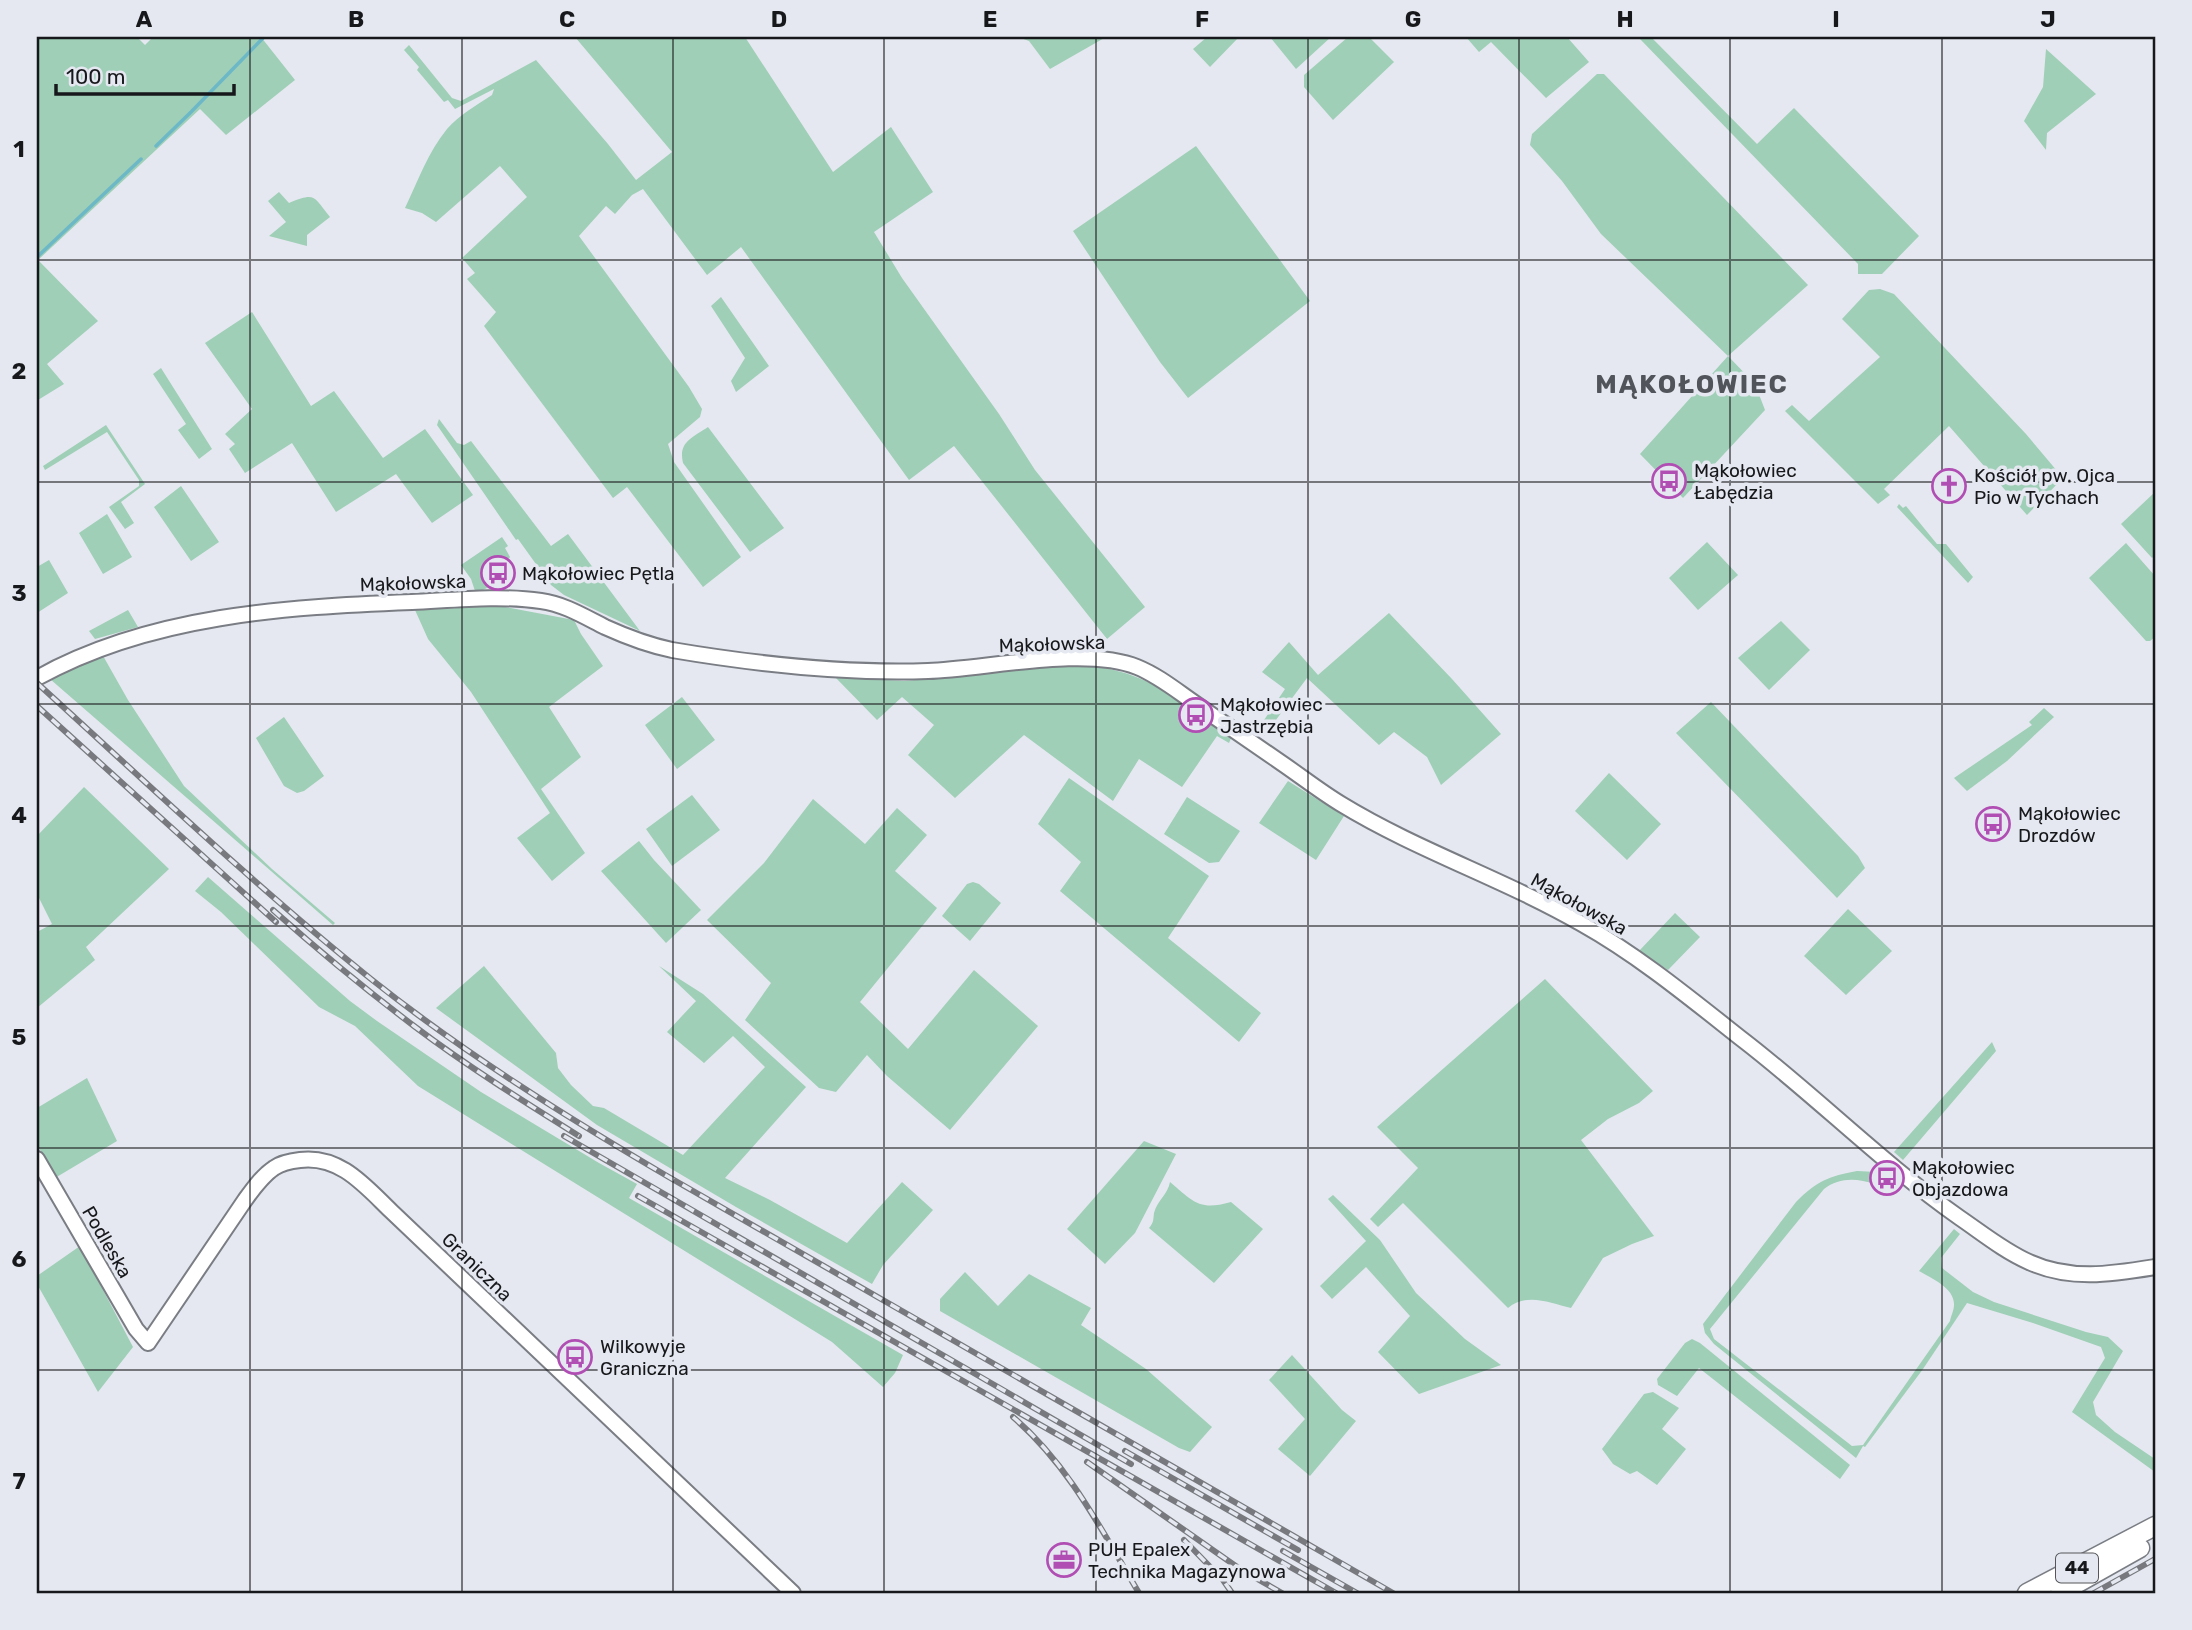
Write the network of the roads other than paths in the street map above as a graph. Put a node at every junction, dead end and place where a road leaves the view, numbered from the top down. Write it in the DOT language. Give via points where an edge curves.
graph roads {
  1 [pos="37,678"];
  2 [pos="37,1159"];
  3 [pos="2155,1267"];
  4 [pos="148,1343"];
  5 [pos="2155,1526"];
  6 [pos="2155,1539"];
  7 [pos="793,1593"];
  8 [pos="2028,1593"];
  9 [pos="2060,1593"];
  1 -- 3 [label="street, Mąkołowska" via="103,648 227,618 326,605 482,600 560,605 665,649 829,669 931,671 1081,659 1126,663 1162,680 1337,802 1608,939 1750,1045 1926,1193 2015,1255 2070,1274"];
  2 -- 4 [label="street, Podleska"];
  4 -- 7 [label="street, Graniczna" via="245,1200 275,1167 309,1159 340,1166"];
  5 -- 8 [label="main road, 44"];
  6 -- 9 [label="main road, 44"];
}
